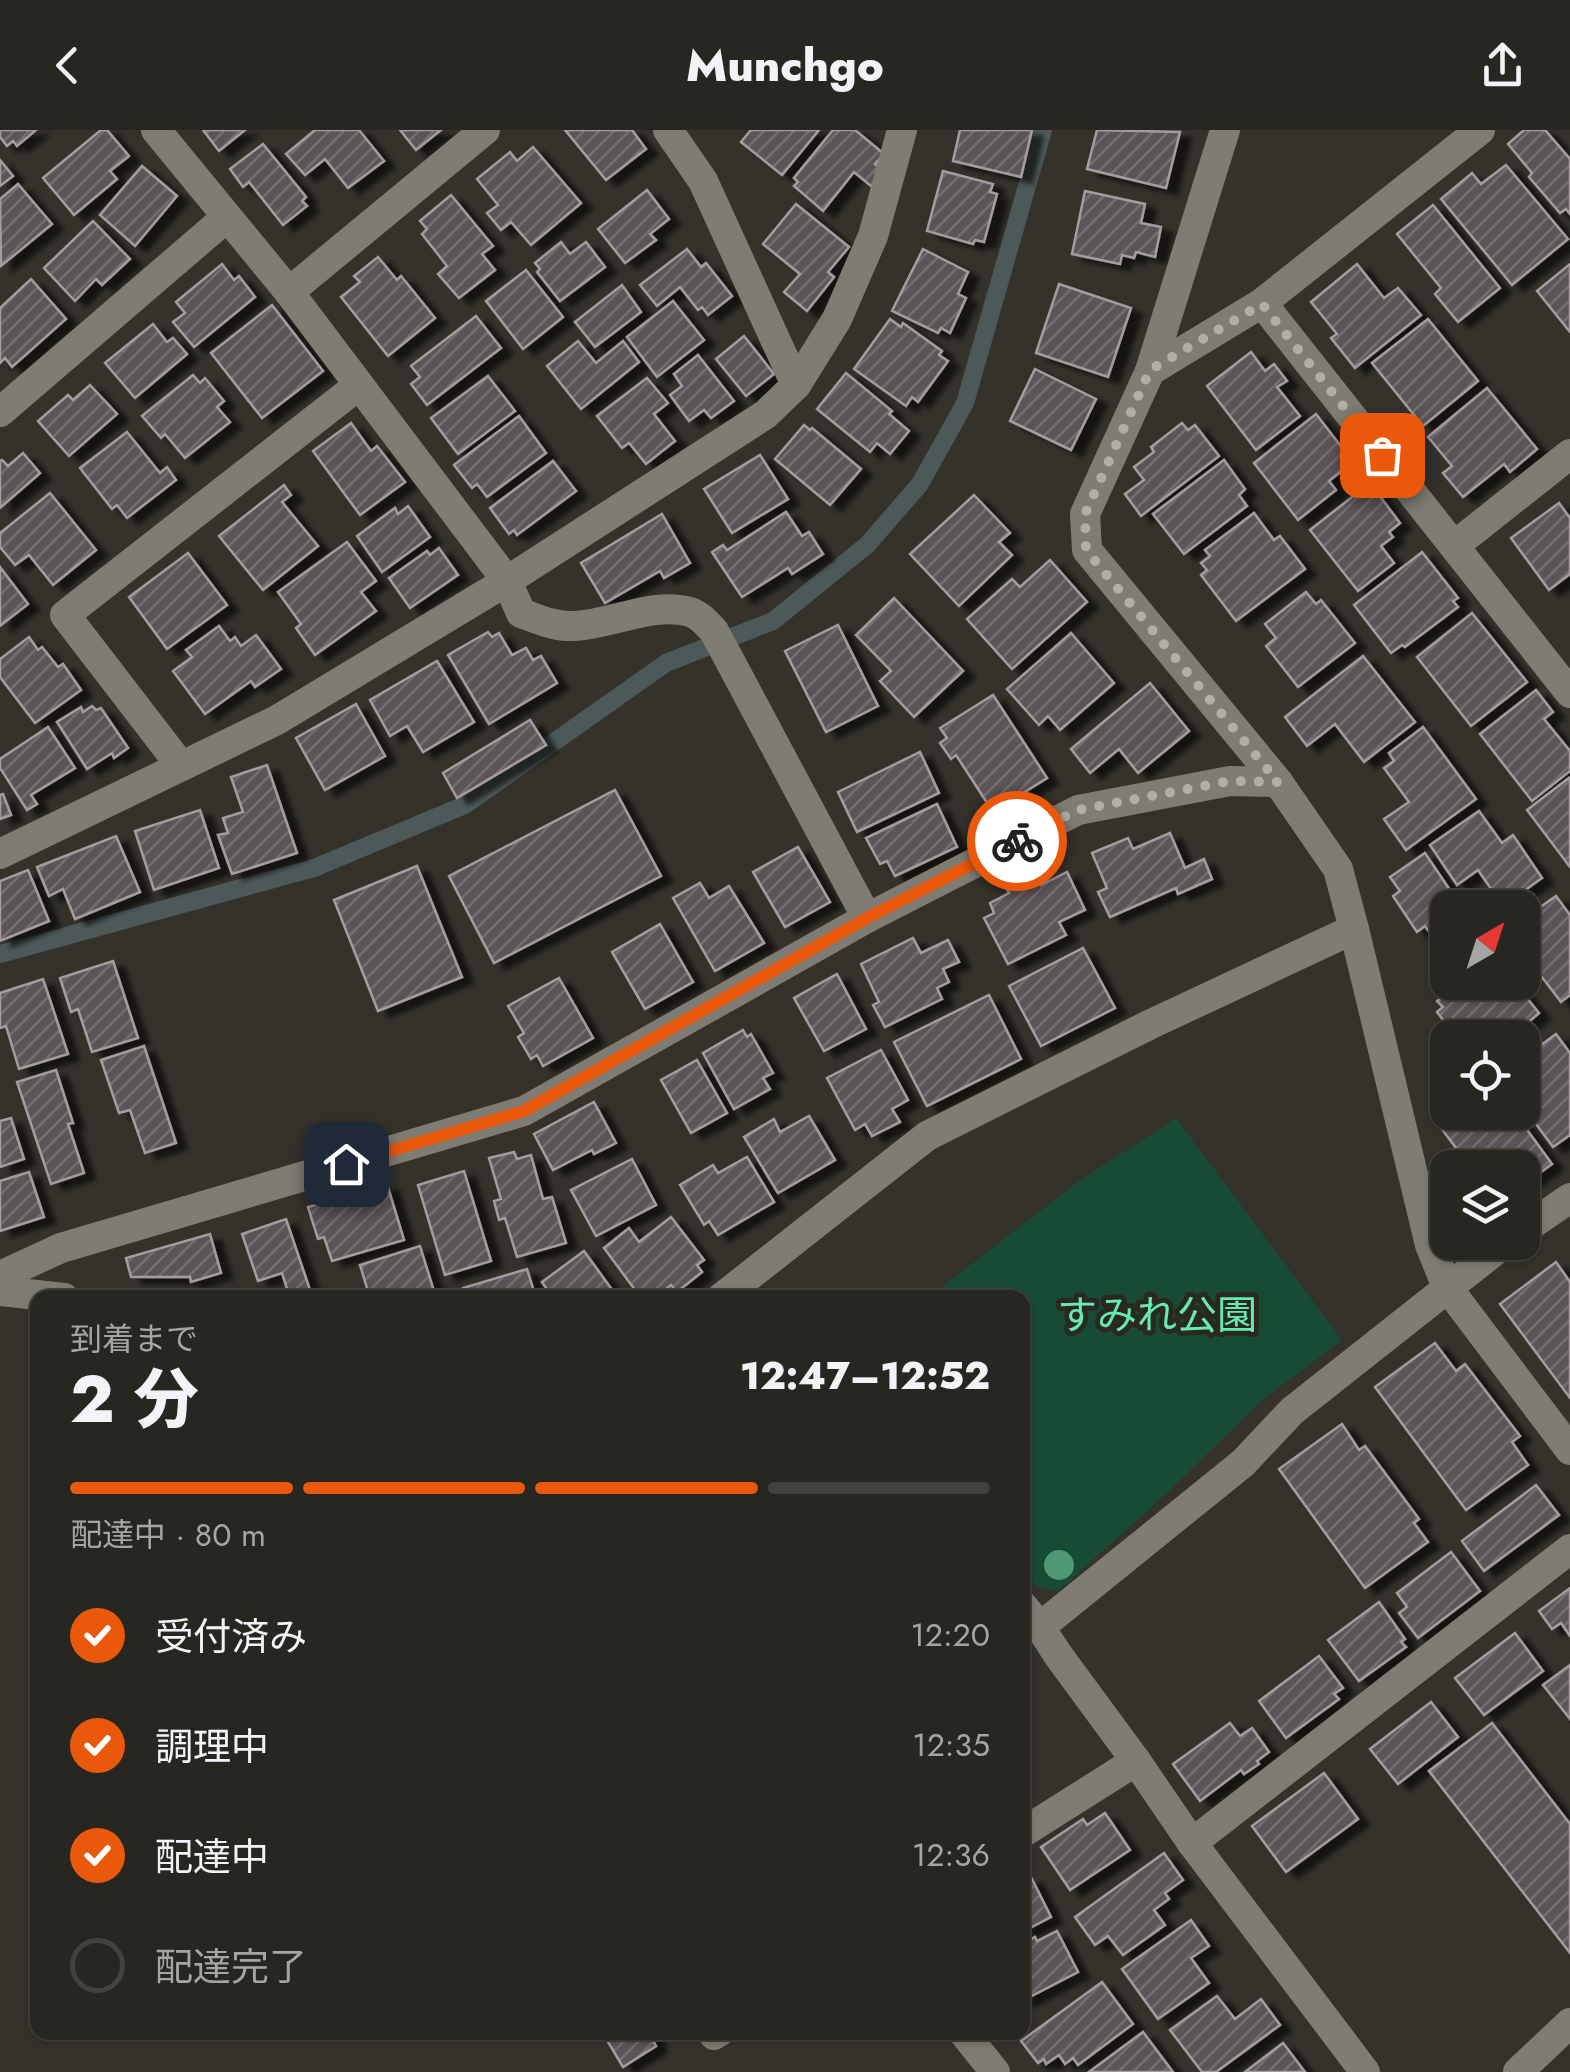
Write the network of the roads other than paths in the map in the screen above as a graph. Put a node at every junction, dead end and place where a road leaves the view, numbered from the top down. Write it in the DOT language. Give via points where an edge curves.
graph roads {
  1 [pos="156,130"];
  2 [pos="485,130"];
  3 [pos="668,130"];
  4 [pos="902,130"];
  5 [pos="1225,130"];
  6 [pos="1480,130"];
  7 [pos="226,217"];
  8 [pos="289,292"];
  9 [pos="1262,304"];
  10 [pos="1150,370"];
  11 [pos="796,384"];
  12 [pos="360,385"];
  13 [pos="0,412"];
  14 [pos="1570,454"];
  15 [pos="1454,546"];
  16 [pos="507,581"];
  17 [pos="1570,694"];
  18 [pos="181,766"];
  19 [pos="1278,782"];
  20 [pos="0,854"];
  21 [pos="867,918"];
  22 [pos="1354,929"];
  23 [pos="1570,1198"];
  24 [pos="1540,1219"];
  25 [pos="1483,1260"];
  26 [pos="0,1276"];
  27 [pos="1447,1288"];
  28 [pos="731,1290"];
  29 [pos="0,1291"];
  30 [pos="30,1294"];
  31 [pos="1570,1450"];
  32 [pos="1570,1550"];
  33 [pos="1031,1616"];
  34 [pos="1136,1761"];
  35 [pos="1030,1828"];
  36 [pos="1192,1843"];
  37 [pos="1570,2023"];
  38 [pos="969,2040"];
  39 [pos="995,2072"];
  40 [pos="1366,2072"];
  41 [pos="1518,2072"];
  1 -- 7 [label="street"];
  2 -- 8 [label="street"];
  3 -- 11 [label="street" via="703,182"];
  4 -- 11 [label="street" via="873,236 837,319"];
  5 -- 10 [label="street"];
  6 -- 9 [label="street"];
  7 -- 8 [label="street"];
  7 -- 13 [label="street"];
  8 -- 12 [label="street"];
  9 -- 10 [label="street"];
  9 -- 15 [label="street"];
  10 -- 19 [label="street" via="1085,514 1086,550"];
  11 -- 16 [label="street" via="766,414"];
  12 -- 16 [label="street"];
  12 -- 18 [label="street" via="65,615"];
  14 -- 15 [label="street"];
  15 -- 17 [label="street"];
  16 -- 18 [label="street" via="277,720"];
  16 -- 21 [label="street" via="521,613 554,625 658,610 702,618"];
  18 -- 20 [label="street"];
  19 -- 21 [label="street" via="1230,781 1078,810"];
  19 -- 22 [label="street" via="1338,869"];
  21 -- 26 [label="street" via="524,1111 61,1248"];
  22 -- 27 [label="street" via="1430,1245"];
  22 -- 28 [label="street" via="927,1136"];
  23 -- 24 [label="street"];
  25 -- 27 [label="street"];
  27 -- 31 [label="street"];
  27 -- 33 [label="street" via="1292,1411 1243,1463"];
  29 -- 30 [label="street"];
  32 -- 36 [label="street"];
  33 -- 34 [label="street"];
  34 -- 35 [label="street"];
  34 -- 36 [label="street"];
  36 -- 40 [label="street"];
  37 -- 41 [label="street"];
  38 -- 39 [label="street"];
}
